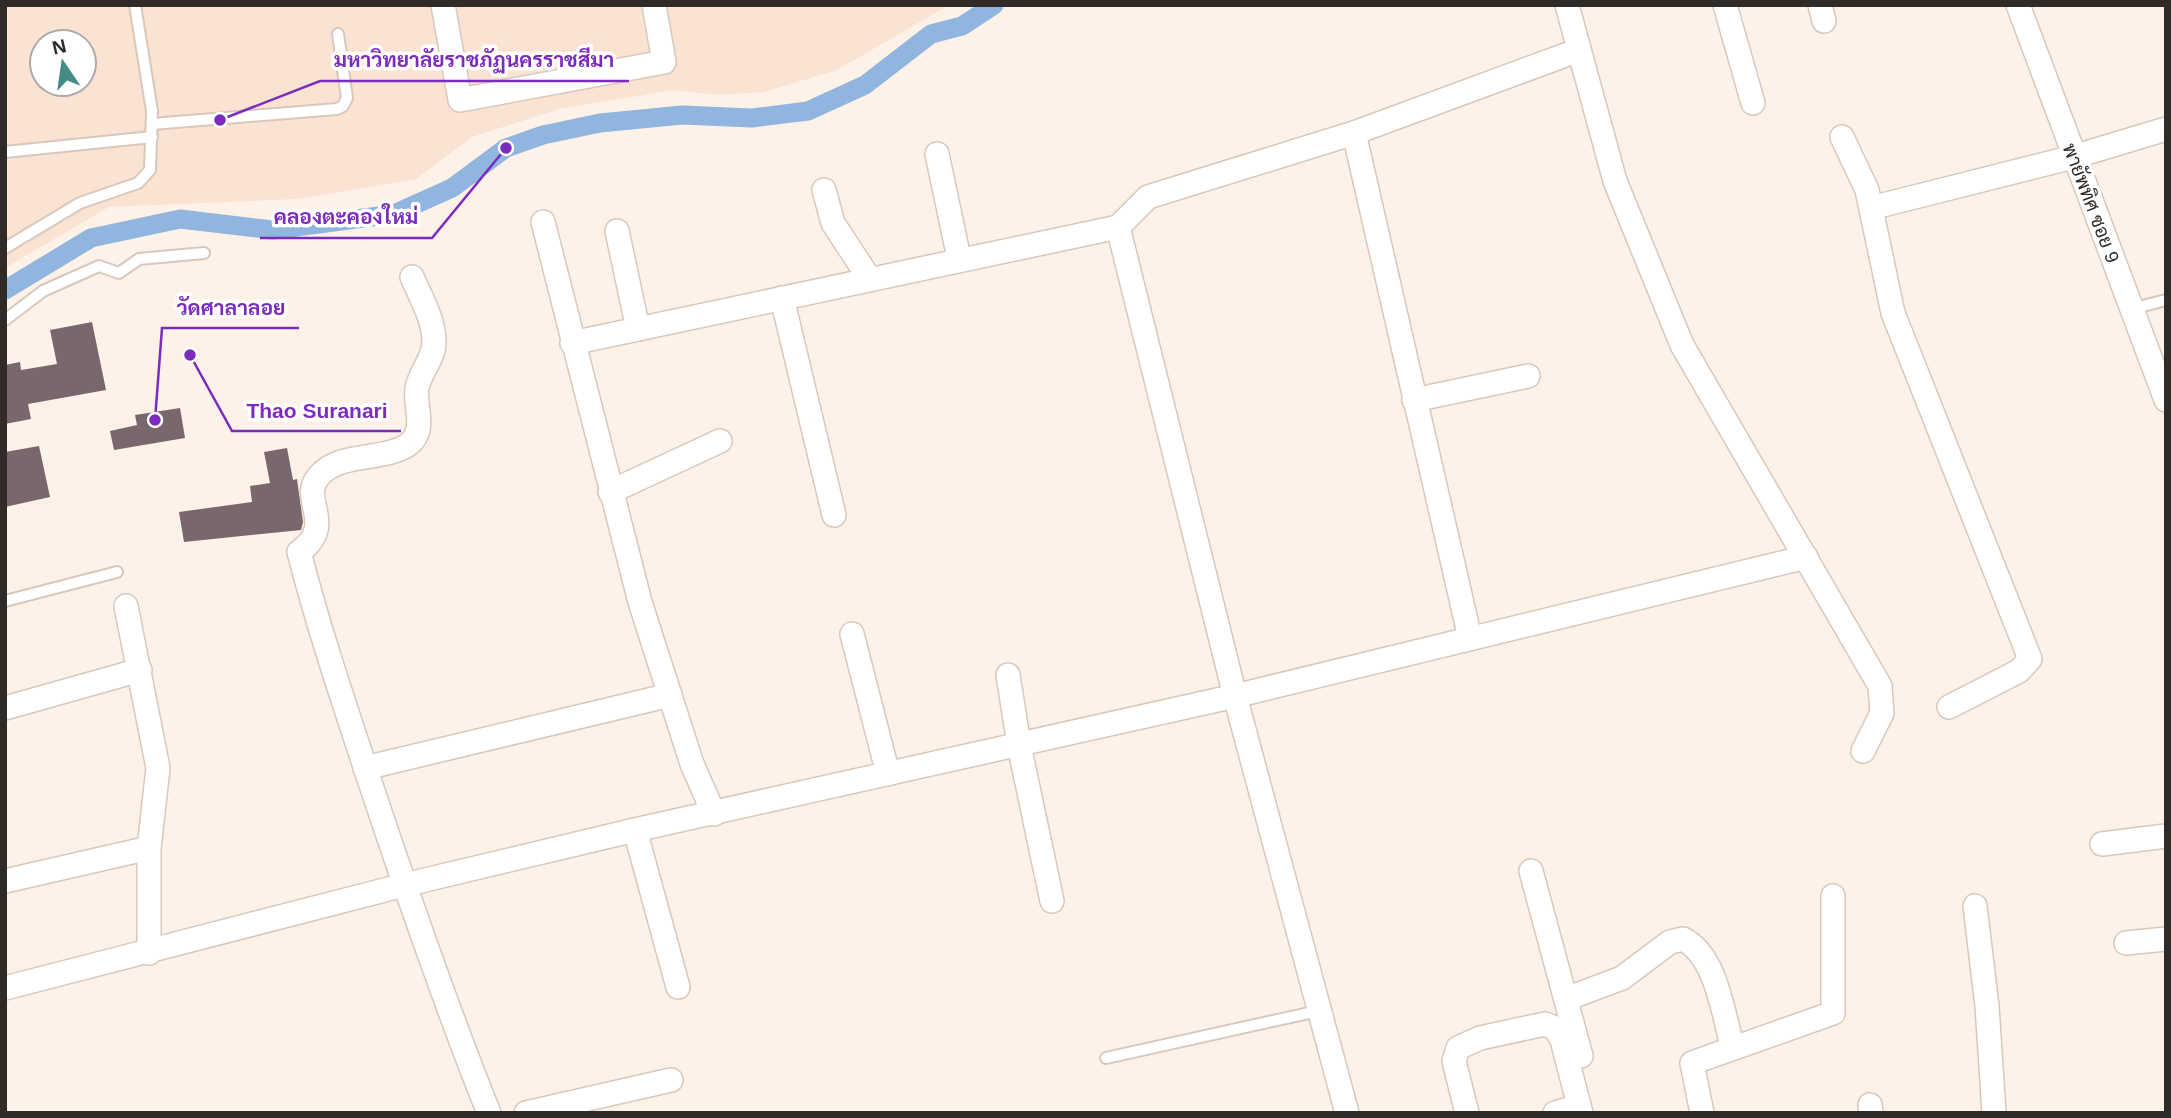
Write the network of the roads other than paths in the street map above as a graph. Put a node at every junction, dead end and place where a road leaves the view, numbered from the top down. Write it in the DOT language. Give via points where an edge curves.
graph roads {
  1 [pos="135,5"];
  2 [pos="443,5"];
  3 [pos="654,5"];
  4 [pos="1567,5"];
  5 [pos="1725,5"];
  6 [pos="2018,5"];
  7 [pos="338,34"];
  8 [pos="1579,50"];
  9 [pos="1753,103"];
  10 [pos="152,124"];
  11 [pos="2166,129"];
  12 [pos="1354,133"];
  13 [pos="152,137"];
  14 [pos="1842,137"];
  15 [pos="5,152"];
  16 [pos="937,154"];
  17 [pos="2073,157"];
  18 [pos="824,190"];
  19 [pos="1871,208"];
  20 [pos="543,222"];
  21 [pos="1122,222"];
  22 [pos="617,231"];
  23 [pos="5,248"];
  24 [pos="204,253"];
  25 [pos="959,258"];
  26 [pos="412,277"];
  27 [pos="869,278"];
  28 [pos="782,298"];
  29 [pos="2166,300"];
  30 [pos="2131,309"];
  31 [pos="5,320"];
  32 [pos="638,329"];
  33 [pos="572,343"];
  34 [pos="2158,358"];
  35 [pos="1528,376"];
  36 [pos="1414,400"];
  37 [pos="2166,400"];
  38 [pos="720,441"];
  39 [pos="610,492"];
  40 [pos="834,515"];
  41 [pos="1806,557"];
  42 [pos="117,572"];
  43 [pos="5,601"];
  44 [pos="126,606"];
  45 [pos="852,634"];
  46 [pos="1470,638"];
  47 [pos="140,670"];
  48 [pos="1008,675"];
  49 [pos="670,695"];
  50 [pos="1241,695"];
  51 [pos="1949,707"];
  52 [pos="5,708"];
  53 [pos="1019,745"];
  54 [pos="1863,751"];
  55 [pos="365,768"];
  56 [pos="888,774"];
  57 [pos="714,814"];
  58 [pos="635,830"];
  59 [pos="2166,836"];
  60 [pos="2102,844"];
  61 [pos="149,848"];
  62 [pos="1531,871"];
  63 [pos="5,881"];
  64 [pos="404,885"];
  65 [pos="1833,896"];
  66 [pos="1052,901"];
  67 [pos="1975,906"];
  68 [pos="2166,939"];
  69 [pos="2126,943"];
  70 [pos="149,953"];
  71 [pos="678,987"];
  72 [pos="5,988"];
  73 [pos="1566,999"];
  74 [pos="1318,1011"];
  75 [pos="1733,1048"];
  76 [pos="1106,1058"];
  77 [pos="671,1080"];
  78 [pos="1585,1111"];
  79 [pos="489,1113"];
  80 [pos="526,1113"];
  81 [pos="1347,1113"];
  82 [pos="1467,1113"];
  83 [pos="1555,1113"];
  84 [pos="1702,1113"];
  85 [pos="1994,1113"];
  1 -- 10 [label="lane"];
  2 -- 3 [label="street" via="460,100 664,62"];
  4 -- 8 [label="street"];
  5 -- 9 [label="street"];
  6 -- 17 [label="street, พายัพทิศ ซอย 9"];
  7 -- 10 [label="lane" via="347,98 343,106"];
  8 -- 12 [label="street"];
  8 -- 41 [label="street" via="1615,181 1682,345"];
  10 -- 13 [label="lane"];
  11 -- 17 [label="street"];
  12 -- 21 [label="street" via="1148,197"];
  12 -- 36 [label="street"];
  13 -- 15 [label="lane"];
  13 -- 23 [label="lane" via="150,170 138,183 80,203"];
  14 -- 19 [label="street"];
  16 -- 25 [label="street"];
  17 -- 19 [label="street"];
  17 -- 30 [label="street, พายัพทิศ ซอย 9"];
  18 -- 27 [label="street" via="833,223"];
  19 -- 51 [label="street" via="1893,313 2030,659 2019,671"];
  20 -- 33 [label="street"];
  21 -- 25 [label="street"];
  21 -- 50 [label="street"];
  22 -- 32 [label="street"];
  24 -- 31 [label="lane" via="139,260 119,274 99,266 43,291"];
  25 -- 27 [label="street"];
  26 -- 55 [label="street" via="435,343 417,387 415,436 402,447 320,474 314,487 317,532 299,552"];
  27 -- 28 [label="street"];
  28 -- 32 [label="street"];
  28 -- 40 [label="street"];
  29 -- 30 [label="lane"];
  30 -- 34 [label="street, พายัพทิศ ซอย 9"];
  32 -- 33 [label="street"];
  33 -- 39 [label="street"];
  34 -- 37 [label="street, พายัพทิศ ซอย 9"];
  35 -- 36 [label="street"];
  36 -- 46 [label="street"];
  38 -- 39 [label="street"];
  39 -- 49 [label="street"];
  41 -- 46 [label="street"];
  41 -- 54 [label="street" via="1880,686 1882,713"];
  42 -- 43 [label="lane"];
  44 -- 47 [label="street"];
  45 -- 56 [label="street"];
  46 -- 50 [label="street"];
  47 -- 52 [label="street"];
  47 -- 61 [label="street" via="159,768"];
  48 -- 53 [label="street"];
  49 -- 55 [label="street"];
  49 -- 57 [label="street"];
  50 -- 53 [label="street"];
  50 -- 74 [label="street"];
  53 -- 56 [label="street"];
  53 -- 66 [label="street"];
  55 -- 64 [label="street"];
  56 -- 57 [label="street"];
  57 -- 58 [label="street"];
  58 -- 64 [label="street"];
  58 -- 71 [label="street"];
  59 -- 60 [label="street"];
  61 -- 63 [label="street"];
  61 -- 70 [label="street"];
  62 -- 73 [label="street"];
  64 -- 70 [label="street"];
  64 -- 79 [label="street" via="444,1004"];
  65 -- 75 [label="street" via="1833,1013"];
  67 -- 85 [label="street"];
  68 -- 69 [label="street"];
  70 -- 72 [label="street"];
  73 -- 75 [label="street" via="1622,978 1670,942 1683,939 1702,957 1712,976"];
  73 -- 78 [label="street"];
  74 -- 76 [label="lane"];
  74 -- 81 [label="street"];
  75 -- 84 [label="street" via="1692,1063"];
  77 -- 80 [label="street"];
  78 -- 82 [label="street" via="1560,1034 1545,1024 1480,1038 1458,1048 1454,1060"];
  78 -- 83 [label="street"];
}
